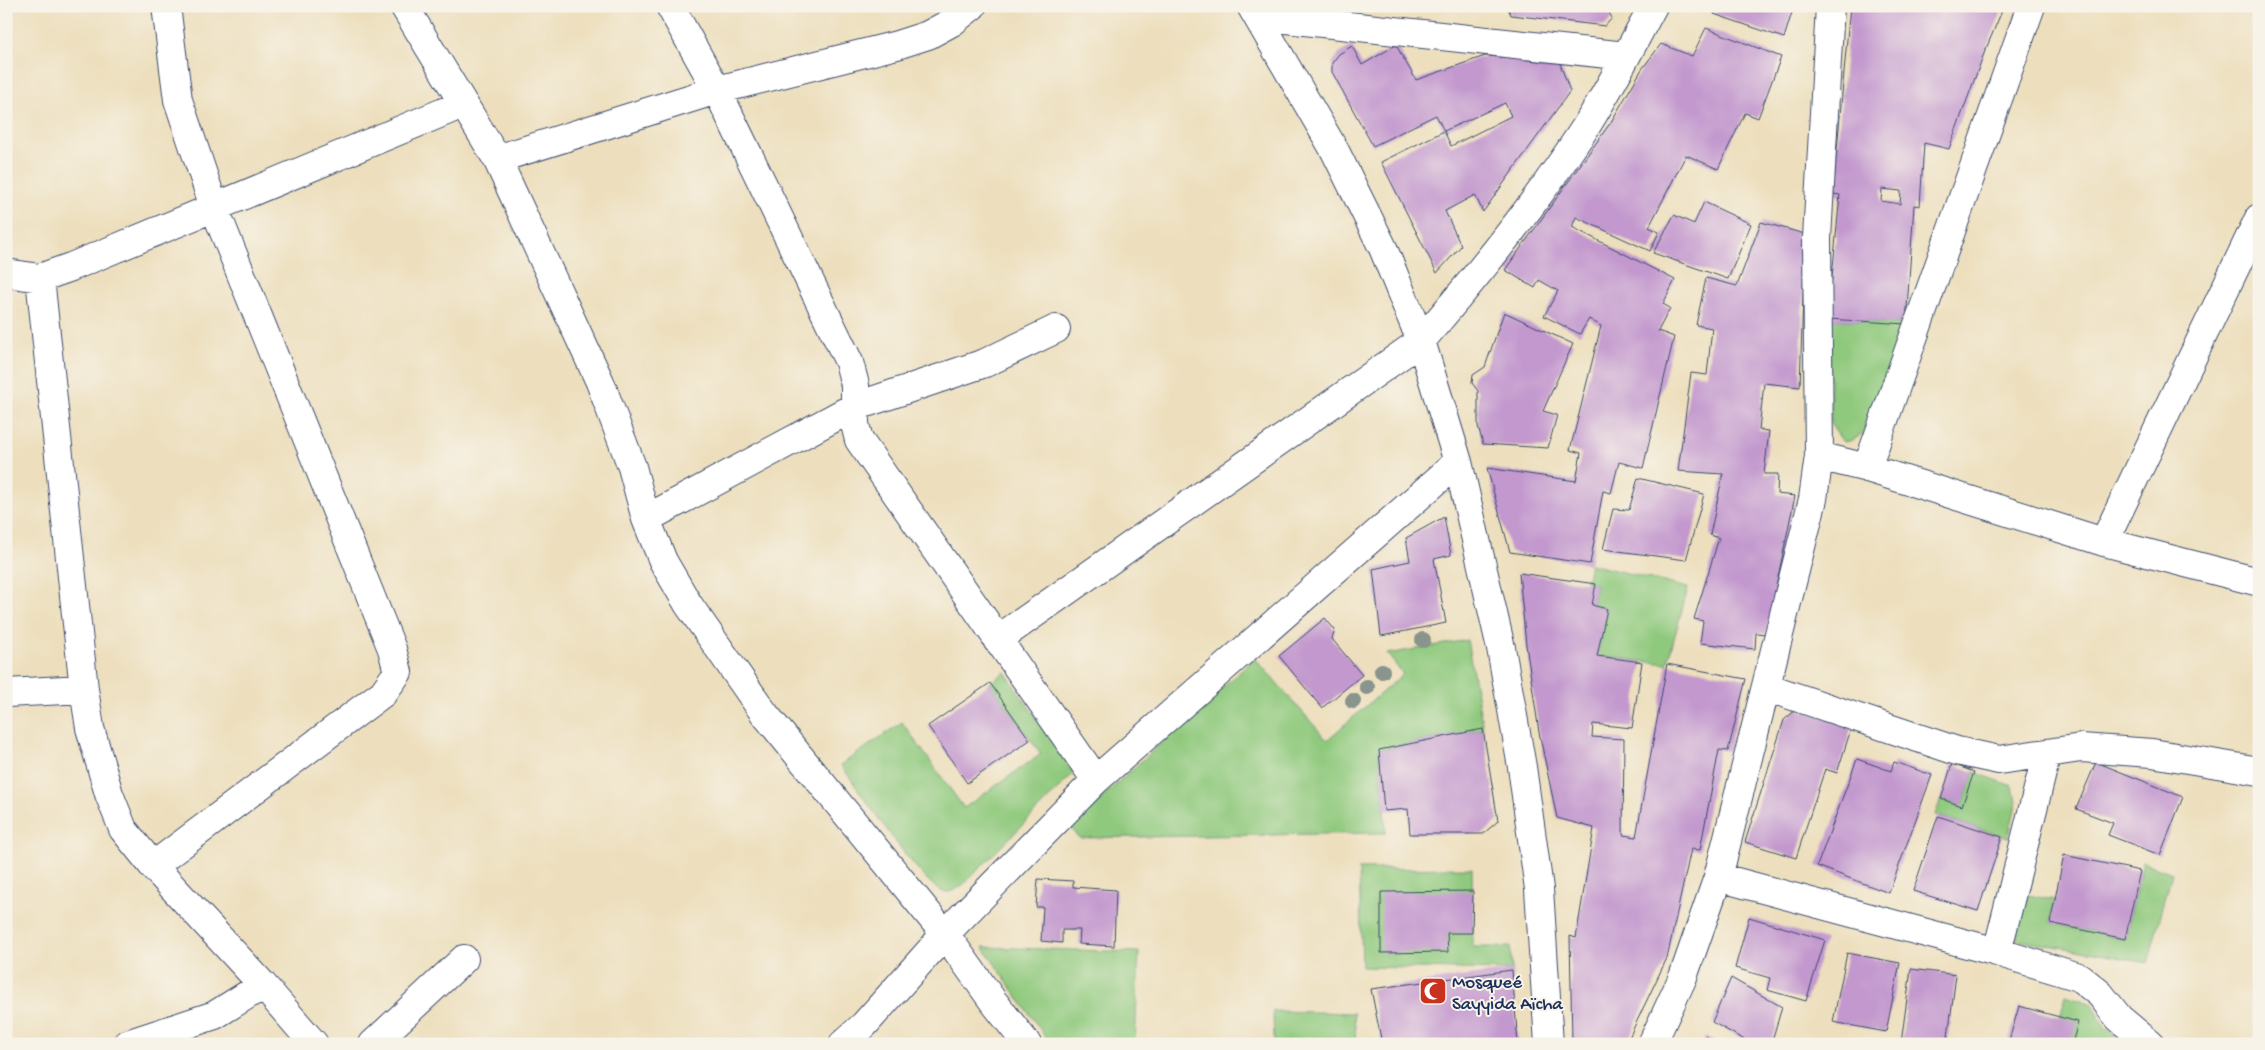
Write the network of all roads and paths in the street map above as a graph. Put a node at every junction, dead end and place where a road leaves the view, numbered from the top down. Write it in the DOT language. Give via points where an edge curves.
graph roads {
  1 [pos="166,6"];
  2 [pos="404,6"];
  3 [pos="670,6"];
  4 [pos="972,6"];
  5 [pos="1654,6"];
  6 [pos="1830,6"];
  7 [pos="2030,6"];
  8 [pos="1254,11"];
  9 [pos="1626,56"];
  10 [pos="717,90"];
  11 [pos="463,104"];
  12 [pos="497,159"];
  13 [pos="214,206"];
  14 [pos="2259,218"];
  15 [pos="2249,262"];
  16 [pos="6,273"];
  17 [pos="40,278"];
  18 [pos="1056,329"];
  19 [pos="1421,342"];
  20 [pos="854,407"];
  21 [pos="1819,456"];
  22 [pos="1458,462"];
  23 [pos="1867,468"];
  24 [pos="646,519"];
  25 [pos="2104,542"];
  26 [pos="2259,582"];
  27 [pos="997,640"];
  28 [pos="1766,687"];
  29 [pos="84,690"];
  30 [pos="6,692"];
  31 [pos="2047,753"];
  32 [pos="2259,770"];
  33 [pos="1096,780"];
  34 [pos="153,866"];
  35 [pos="1718,877"];
  36 [pos="945,934"];
  37 [pos="1996,952"];
  38 [pos="464,959"];
  39 [pos="263,985"];
  40 [pos="127,1044"];
  41 [pos="314,1044"];
  42 [pos="373,1044"];
  43 [pos="843,1044"];
  44 [pos="1027,1044"];
  45 [pos="1548,1044"];
  46 [pos="1652,1044"];
  47 [pos="2150,1044"];
  1 -- 13 [label="street" via="178,100"];
  2 -- 11 [label="street"];
  3 -- 10 [label="street"];
  4 -- 10 [label="street" via="928,35"];
  5 -- 9 [label="street"];
  6 -- 21 [label="street" via="1817,238"];
  7 -- 23 [label="street"];
  8 -- 9 [label="street"];
  8 -- 19 [label="street" via="1339,159 1383,248"];
  9 -- 19 [label="street" via="1583,130 1535,200 1474,280"];
  10 -- 12 [label="street"];
  10 -- 20 [label="street" via="849,362 855,385"];
  11 -- 12 [label="street"];
  11 -- 13 [label="street"];
  12 -- 24 [label="street" via="600,382 632,467"];
  13 -- 17 [label="street" via="125,246"];
  13 -- 34 [label="street" via="394,655 398,672 383,693"];
  14 -- 15 [label="street"];
  15 -- 25 [label="street"];
  16 -- 17 [label="street"];
  17 -- 29 [label="street"];
  18 -- 20 [label="street" via="985,363"];
  19 -- 22 [label="street"];
  19 -- 27 [label="street"];
  20 -- 24 [label="street"];
  20 -- 27 [label="street" via="859,440"];
  21 -- 23 [label="street"];
  21 -- 28 [label="street" via="1813,499"];
  22 -- 33 [label="street"];
  22 -- 45 [label="street" via="1500,648 1522,768 1540,889"];
  23 -- 25 [label="street"];
  24 -- 36 [label="street" via="663,561 688,604 764,713"];
  25 -- 26 [label="street"];
  27 -- 33 [label="street"];
  28 -- 31 [label="street" via="1957,751 1999,760"];
  28 -- 35 [label="street"];
  29 -- 30 [label="street"];
  29 -- 34 [label="street" via="90,728 109,794 123,829"];
  31 -- 32 [label="street" via="2081,748 2152,753"];
  31 -- 37 [label="street"];
  33 -- 36 [label="street"];
  34 -- 39 [label="street"];
  35 -- 37 [label="street"];
  35 -- 46 [label="street" via="1683,976"];
  36 -- 43 [label="street"];
  36 -- 44 [label="street"];
  37 -- 47 [label="street" via="2079,977"];
  38 -- 42 [label="street"];
  39 -- 40 [label="street" via="215,1015"];
  39 -- 41 [label="street"];
}
